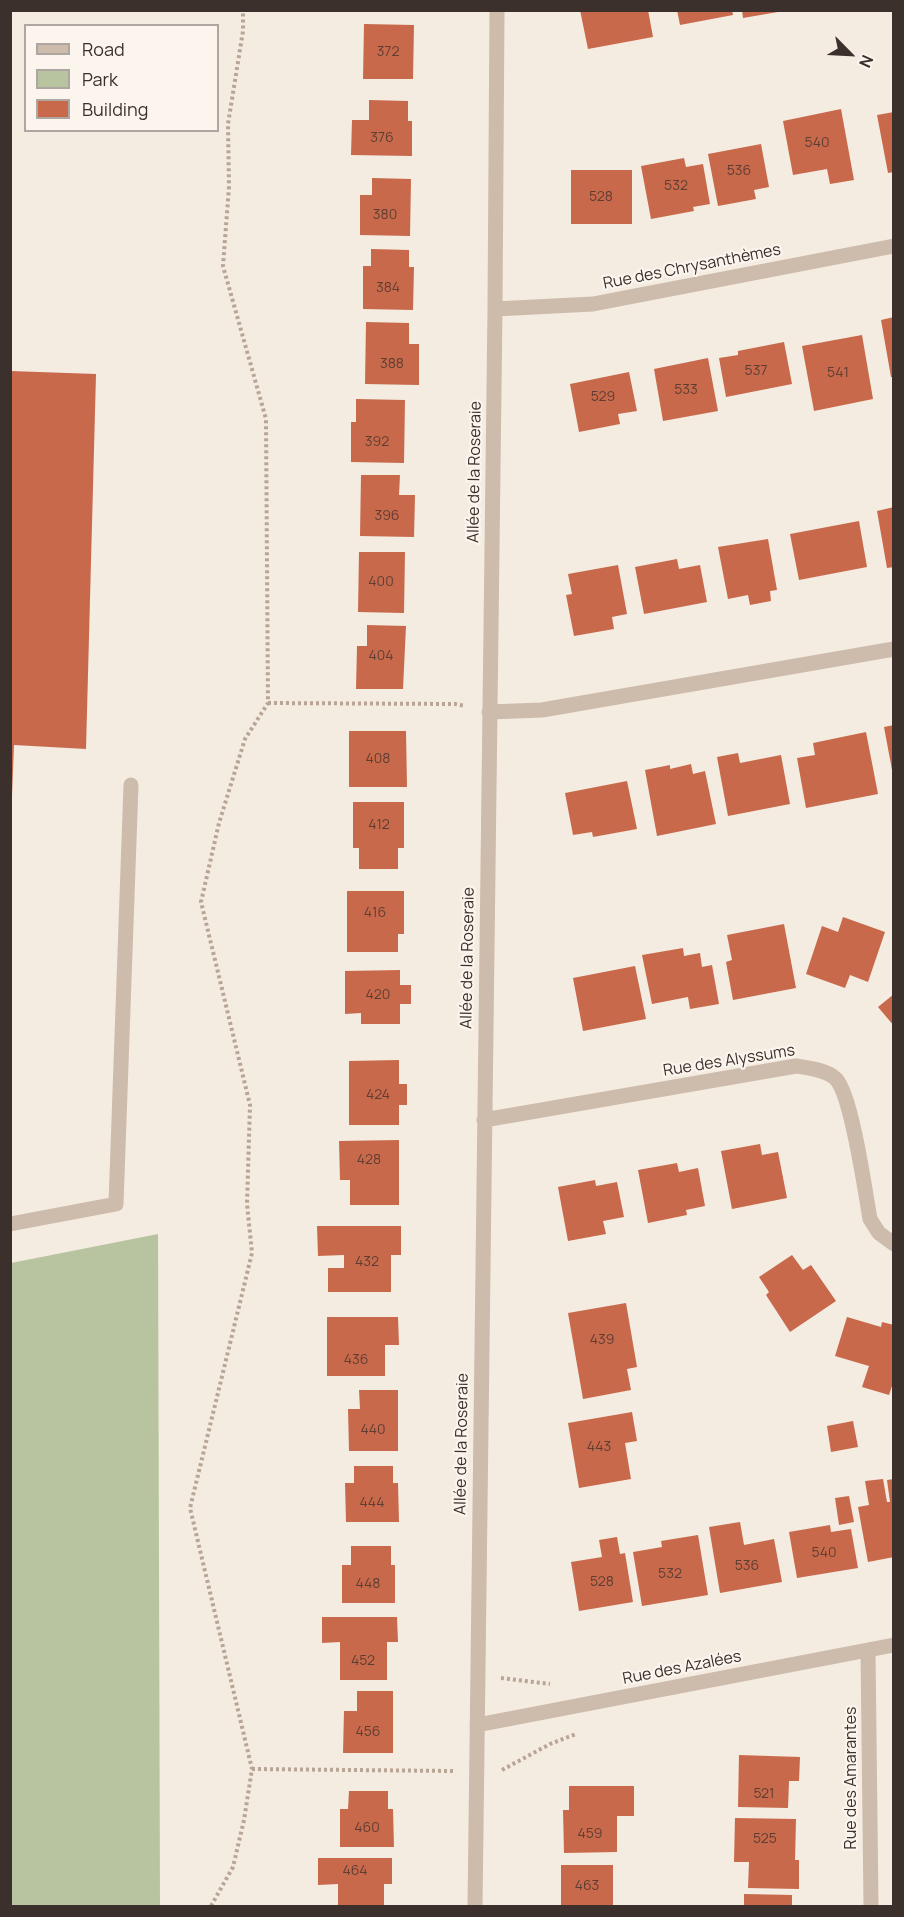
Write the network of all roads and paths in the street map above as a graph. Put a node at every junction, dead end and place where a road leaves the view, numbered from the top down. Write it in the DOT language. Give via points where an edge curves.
graph roads {
  1 [pos="243,10"];
  2 [pos="497,10"];
  3 [pos="894,246"];
  4 [pos="495,309"];
  5 [pos="894,649"];
  6 [pos="268,703"];
  7 [pos="489,712"];
  8 [pos="130,785"];
  9 [pos="484,1120"];
  10 [pos="10,1224"];
  11 [pos="894,1244"];
  12 [pos="894,1645"];
  13 [pos="868,1650"];
  14 [pos="477,1725"];
  15 [pos="252,1770"];
  16 [pos="458,1771"];
  17 [pos="211,1906"];
  18 [pos="475,1906"];
  19 [pos="871,1906"];
  1 -- 6 [label="path" via="228,124 229,187 223,266 266,419"];
  2 -- 4 [label="street, Allée de la Roseraie"];
  3 -- 4 [label="street, Rue des Chrysanthèmes" via="593,304"];
  4 -- 7 [label="street, Allée de la Roseraie"];
  5 -- 7 [label="street" via="542,710"];
  6 -- 7 [label="path" via="455,704"];
  6 -- 15 [label="path" via="244,738 201,902 250,1105 247,1204 252,1253 190,1508"];
  7 -- 9 [label="street, Allée de la Roseraie"];
  8 -- 10 [label="street" via="116,1204"];
  9 -- 11 [label="street, Rue des Alyssums" via="796,1066 818,1071 835,1078 847,1097 870,1219 879,1233"];
  9 -- 14 [label="street, Allée de la Roseraie"];
  12 -- 13 [label="street, Rue des Azalées"];
  13 -- 14 [label="street, Rue des Azalées"];
  13 -- 19 [label="street, Rue des Amarantes"];
  14 -- 18 [label="street, Allée de la Roseraie"];
  15 -- 16 [label="path"];
  15 -- 17 [label="path" via="233,1867"];
}
